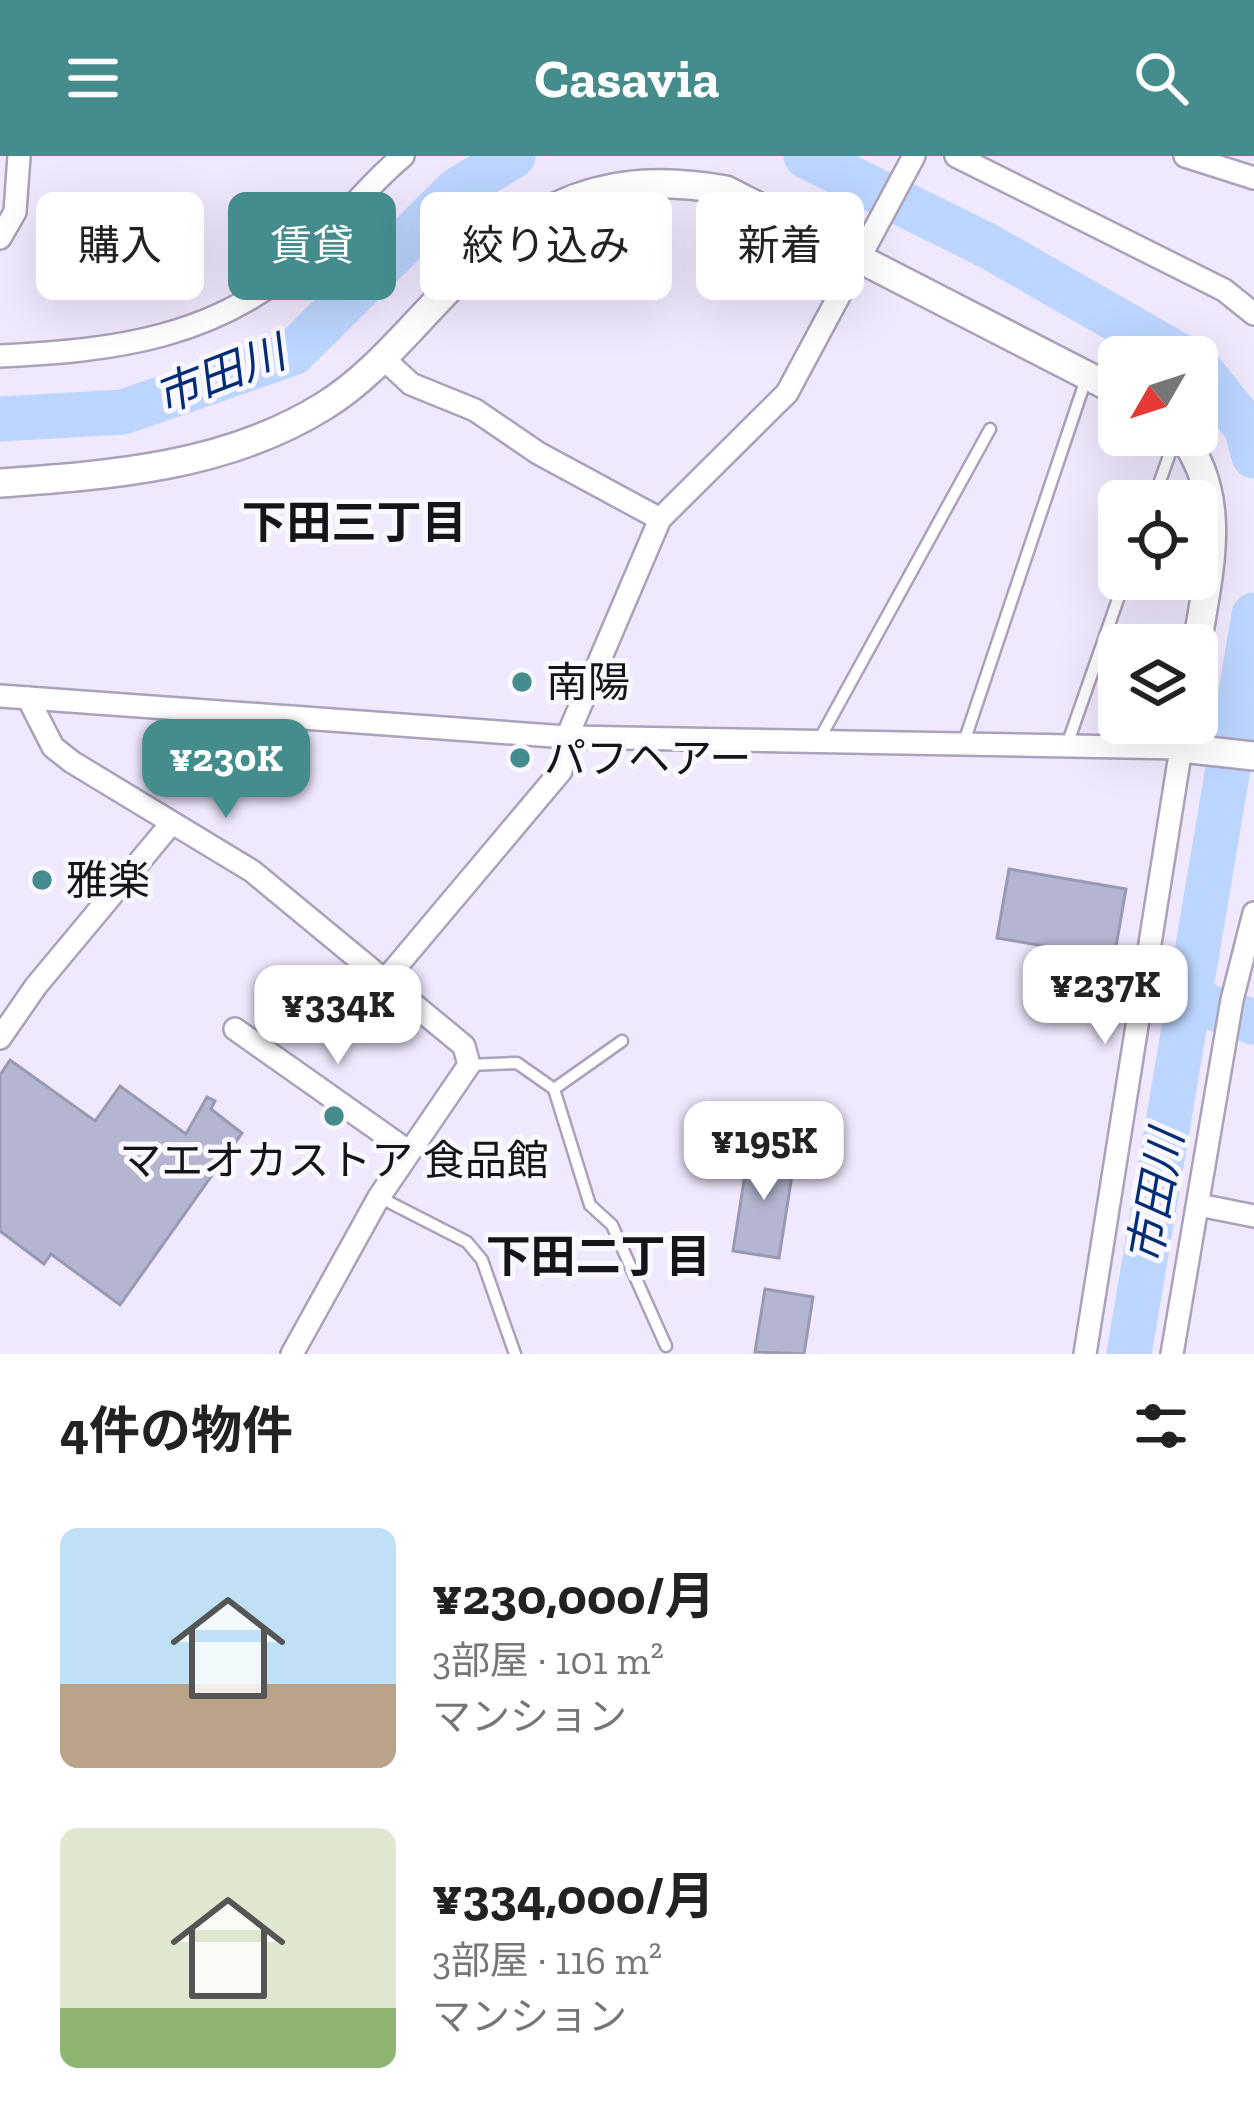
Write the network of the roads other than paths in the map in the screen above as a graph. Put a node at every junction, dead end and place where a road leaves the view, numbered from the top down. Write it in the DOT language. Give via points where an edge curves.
graph roads {
  1 [pos="20,156"];
  2 [pos="403,156"];
  3 [pos="914,156"];
  4 [pos="956,156"];
  5 [pos="1185,156"];
  6 [pos="1254,178"];
  7 [pos="730,192"];
  8 [pos="0,238"];
  9 [pos="864,250"];
  10 [pos="864,260"];
  11 [pos="837,300"];
  12 [pos="1254,314"];
  13 [pos="0,356"];
  14 [pos="383,358"];
  15 [pos="1088,376"];
  16 [pos="1098,381"];
  17 [pos="990,429"];
  18 [pos="1198,456"];
  19 [pos="0,483"];
  20 [pos="660,519"];
  21 [pos="1118,600"];
  22 [pos="1200,624"];
  23 [pos="0,696"];
  24 [pos="28,698"];
  25 [pos="567,736"];
  26 [pos="817,742"];
  27 [pos="964,742"];
  28 [pos="1098,742"];
  29 [pos="1182,744"];
  30 [pos="1213,744"];
  31 [pos="1066,745"];
  32 [pos="1254,756"];
  33 [pos="170,824"];
  34 [pos="1254,913"];
  35 [pos="386,979"];
  36 [pos="236,1029"];
  37 [pos="0,1038"];
  38 [pos="622,1041"];
  39 [pos="469,1065"];
  40 [pos="554,1089"];
  41 [pos="408,1151"];
  42 [pos="379,1198"];
  43 [pos="1199,1205"];
  44 [pos="1254,1216"];
  45 [pos="666,1346"];
  46 [pos="292,1354"];
  47 [pos="515,1354"];
  48 [pos="1085,1354"];
  49 [pos="1172,1354"];
  1 -- 8 [label="street" via="15,212"];
  2 -- 13 [label="street" via="305,257 211,320 106,351"];
  3 -- 9 [label="street"];
  4 -- 12 [label="street" via="1224,290"];
  5 -- 6 [label="street"];
  7 -- 14 [label="street" via="628,182 553,208 503,236"];
  10 -- 15 [label="street"];
  11 -- 20 [label="street" via="787,393"];
  14 -- 19 [label="street" via="326,405 238,446 136,472"];
  14 -- 20 [label="street" via="411,384 475,410"];
  15 -- 16 [label="street"];
  15 -- 27 [label="lane"];
  17 -- 26 [label="lane"];
  18 -- 22 [label="street" via="1215,532"];
  20 -- 25 [label="street"];
  21 -- 31 [label="lane"];
  23 -- 24 [label="street"];
  24 -- 25 [label="street"];
  24 -- 33 [label="street" via="53,747"];
  25 -- 26 [label="street"];
  25 -- 35 [label="street" via="561,771"];
  26 -- 27 [label="street"];
  27 -- 31 [label="street"];
  28 -- 31 [label="street"];
  29 -- 48 [label="street"];
  30 -- 32 [label="street"];
  33 -- 35 [label="street" via="252,871"];
  33 -- 37 [label="street"];
  34 -- 43 [label="street"];
  35 -- 39 [label="street" via="464,1046"];
  36 -- 41 [label="street"];
  38 -- 40 [label="lane"];
  39 -- 40 [label="lane" via="517,1064"];
  39 -- 41 [label="street"];
  40 -- 45 [label="lane" via="590,1205 612,1225"];
  41 -- 42 [label="street"];
  42 -- 46 [label="street"];
  42 -- 47 [label="lane" via="467,1242 482,1260"];
  43 -- 44 [label="street"];
  43 -- 49 [label="street"];
}
